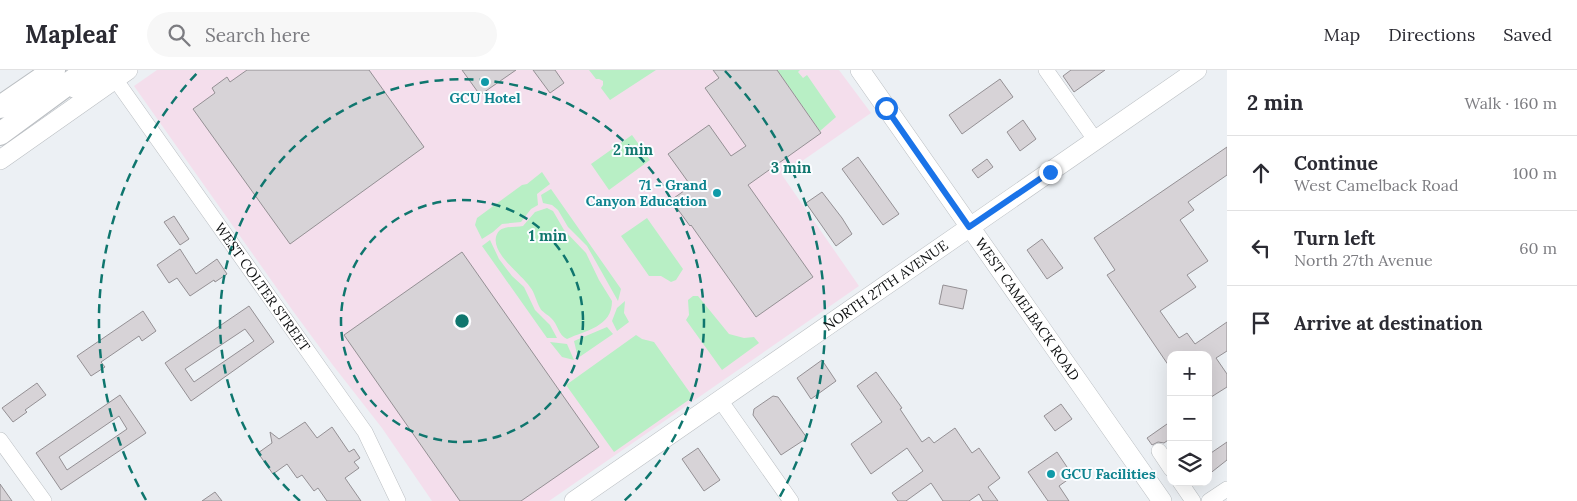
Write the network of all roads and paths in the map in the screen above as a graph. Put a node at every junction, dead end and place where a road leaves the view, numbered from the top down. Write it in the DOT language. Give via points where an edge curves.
graph roads {
  1 [pos="54,70"];
  2 [pos="69,70"];
  3 [pos="87,70"];
  4 [pos="860,70"];
  5 [pos="1046,70"];
  6 [pos="1197,70"];
  7 [pos="117,73"];
  8 [pos="0,107"];
  9 [pos="31,112"];
  10 [pos="0,118"];
  11 [pos="0,134"];
  12 [pos="1096,141"];
  13 [pos="0,160"];
  14 [pos="969,227"];
  15 [pos="720,400"];
  16 [pos="0,440"];
  17 [pos="1159,451"];
  18 [pos="1167,463"];
  19 [pos="1183,486"];
  20 [pos="1227,489"];
  21 [pos="580,499"];
  22 [pos="44,501"];
  23 [pos="398,501"];
  24 [pos="791,501"];
  25 [pos="1162,501"];
  26 [pos="1193,501"];
  27 [pos="1209,501"];
  1 -- 8 [label="highway"];
  2 -- 10 [label="highway"];
  3 -- 9 [label="highway"];
  4 -- 14 [label="main road, WEST CAMELBACK ROAD"];
  5 -- 12 [label="street"];
  6 -- 12 [label="main road, NORTH 27TH AVENUE"];
  7 -- 9 [label="highway"];
  7 -- 13 [label="main road"];
  7 -- 23 [label="street, WEST COLTER STREET" via="365,432"];
  9 -- 11 [label="highway"];
  12 -- 14 [label="main road, NORTH 27TH AVENUE"];
  14 -- 15 [label="main road, NORTH 27TH AVENUE"];
  14 -- 25 [label="main road, WEST CAMELBACK ROAD"];
  15 -- 21 [label="main road, NORTH 27TH AVENUE"];
  15 -- 24 [label="street"];
  16 -- 22 [label="street"];
  17 -- 18 [label="street"];
  19 -- 26 [label="street"];
  20 -- 27 [label="street"];
}
